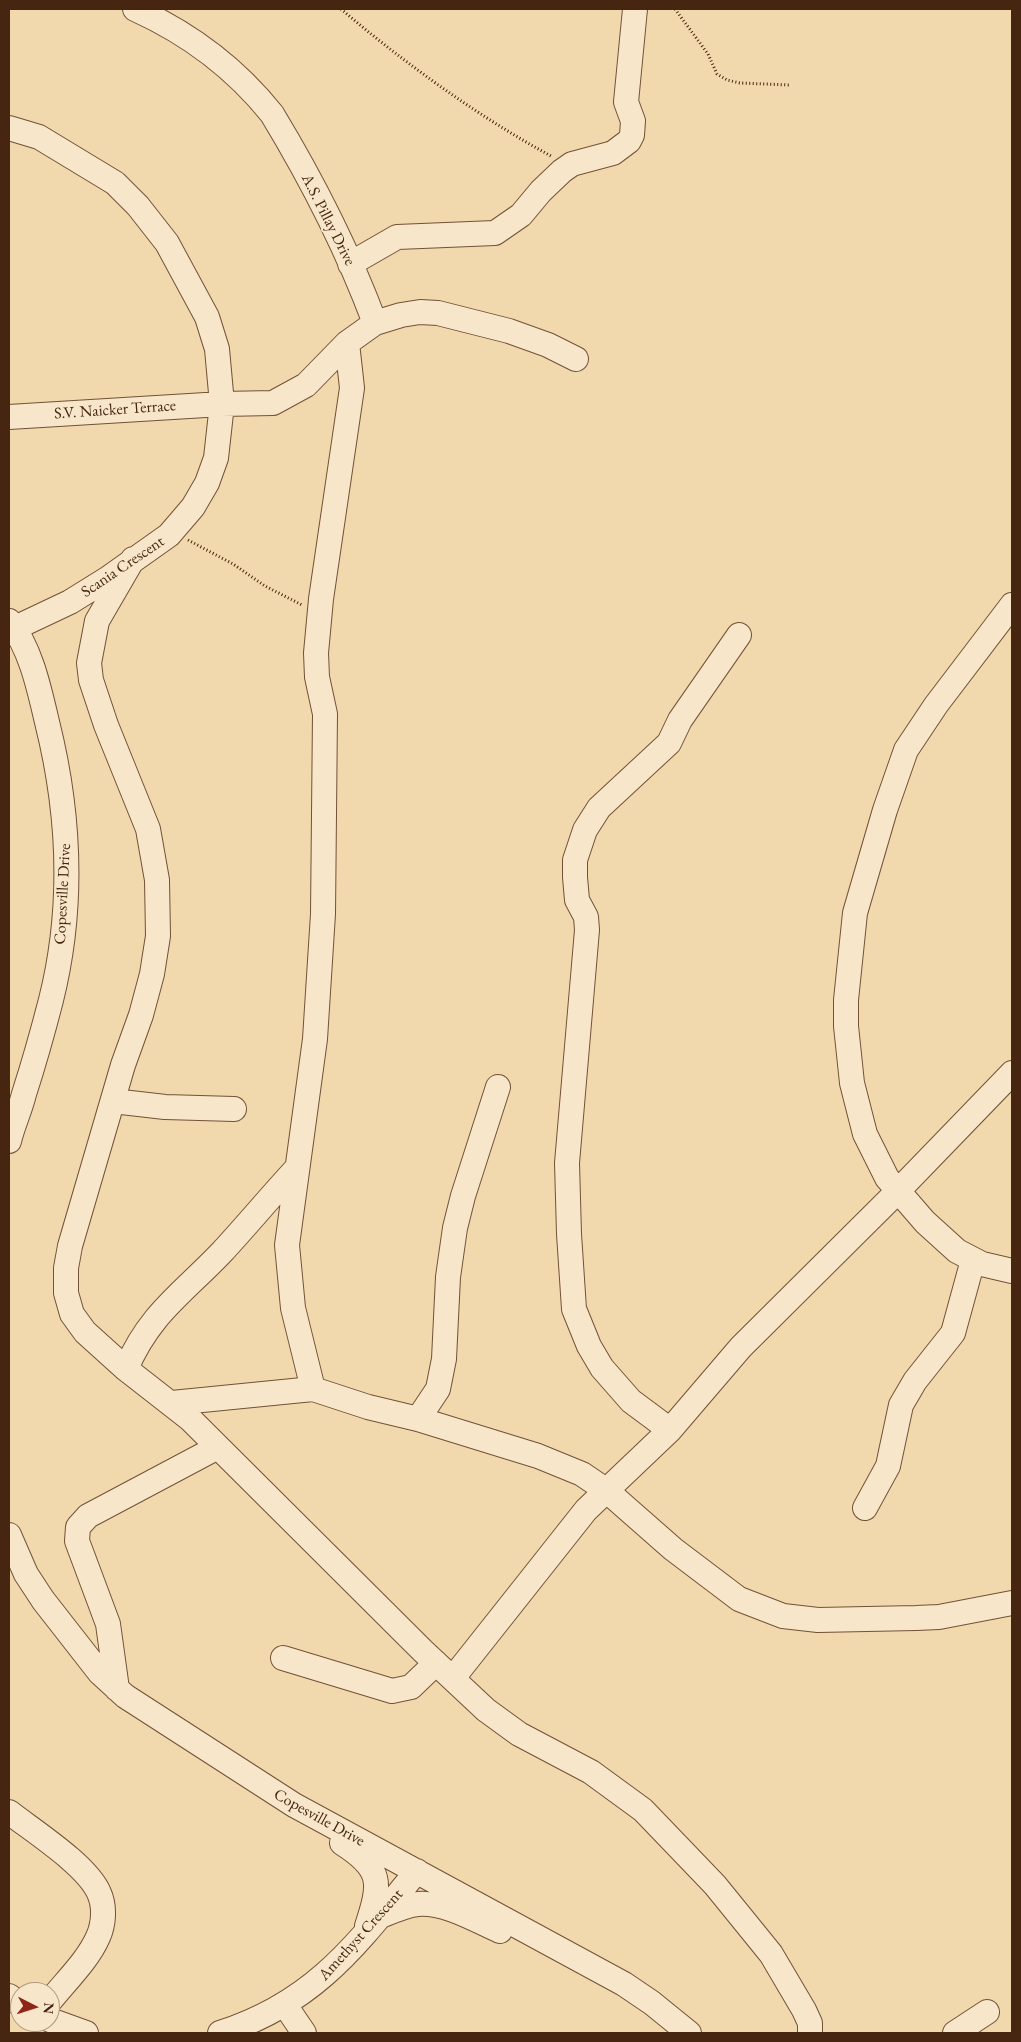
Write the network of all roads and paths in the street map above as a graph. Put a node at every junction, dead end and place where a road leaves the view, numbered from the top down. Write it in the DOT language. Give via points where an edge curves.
graph roads {
  1 [pos="135,9"];
  2 [pos="341,9"];
  3 [pos="635,9"];
  4 [pos="675,9"];
  5 [pos="790,85"];
  6 [pos="9,128"];
  7 [pos="569,166"];
  8 [pos="350,264"];
  9 [pos="375,323"];
  10 [pos="347,343"];
  11 [pos="576,359"];
  12 [pos="222,404"];
  13 [pos="9,417"];
  14 [pos="172,531"];
  15 [pos="133,559"];
  16 [pos="1012,605"];
  17 [pos="319,622"];
  18 [pos="12,624"];
  19 [pos="739,635"];
  20 [pos="40,1038"];
  21 [pos="1012,1074"];
  22 [pos="498,1087"];
  23 [pos="9,1088"];
  24 [pos="113,1101"];
  25 [pos="234,1109"];
  26 [pos="9,1139"];
  27 [pos="296,1169"];
  28 [pos="897,1192"];
  29 [pos="973,1260"];
  30 [pos="1012,1271"];
  31 [pos="126,1369"];
  32 [pos="313,1389"];
  33 [pos="172,1403"];
  34 [pos="418,1418"];
  35 [pos="670,1430"];
  36 [pos="218,1447"];
  37 [pos="607,1491"];
  38 [pos="864,1508"];
  39 [pos="9,1535"];
  40 [pos="1012,1603"];
  41 [pos="283,1658"];
  42 [pos="444,1671"];
  43 [pos="117,1689"];
  44 [pos="265,1788"];
  45 [pos="9,1812"];
  46 [pos="418,1871"];
  47 [pos="381,1916"];
  48 [pos="365,1935"];
  49 [pos="569,1952"];
  50 [pos="60,1988"];
  51 [pos="285,2005"];
  52 [pos="987,2012"];
  53 [pos="60,2024"];
  54 [pos="86,2033"];
  55 [pos="220,2033"];
  56 [pos="304,2033"];
  57 [pos="689,2033"];
  58 [pos="810,2033"];
  59 [pos="955,2033"];
  1 -- 8 [label="street, A.S. Pillay Drive" via="184,34 258,97 288,141"];
  2 -- 7 [label="path" via="430,78 527,143"];
  3 -- 7 [label="street" via="626,102 633,121 629,141 613,153"];
  4 -- 5 [label="path" via="708,54 717,74 740,82"];
  6 -- 12 [label="street, Scania Crescent" via="39,137 115,183 167,243 207,316 217,349"];
  7 -- 8 [label="street" via="541,191 521,216 495,232 397,237"];
  8 -- 9 [label="street, A.S. Pillay Drive"];
  9 -- 10 [label="street"];
  9 -- 11 [label="street" via="401,315 438,313 509,331"];
  10 -- 12 [label="street" via="306,385 287,397 273,403"];
  10 -- 17 [label="street" via="352,388"];
  12 -- 13 [label="street, S.V. Naicker Terrace"];
  12 -- 14 [label="street, Scania Crescent" via="216,458 207,484 193,507"];
  14 -- 15 [label="street, Scania Crescent"];
  14 -- 17 [label="path" via="310,610"];
  15 -- 18 [label="street, Scania Crescent" via="70,602"];
  15 -- 24 [label="street" via="97,621 89,663 91,680 106,725 148,829 157,888 158,936 152,974"];
  16 -- 28 [label="street" via="906,750 855,914 846,1000 847,1050 865,1134 882,1171"];
  17 -- 27 [label="street" via="317,677 325,714 323,914 315,1039"];
  18 -- 20 [label="street, Copesville Drive" via="36,677 50,733 63,794 68,862 60,955"];
  19 -- 35 [label="street" via="680,720 669,743 599,808 584,830 576,860 577,900 586,917 587,930 567,1163 574,1309 602,1368 631,1400"];
  20 -- 23 [label="street"];
  20 -- 26 [label="street, Copesville Drive"];
  21 -- 28 [label="street"];
  22 -- 34 [label="street" via="455,1228 440,1382 432,1401"];
  24 -- 25 [label="street" via="165,1107"];
  24 -- 31 [label="street" via="70,1246 66,1293 72,1314 85,1332"];
  27 -- 31 [label="street" via="150,1324 138,1341"];
  27 -- 32 [label="street" via="288,1245 289,1278 300,1343"];
  28 -- 29 [label="street" via="944,1242"];
  28 -- 35 [label="street" via="741,1347"];
  29 -- 30 [label="street"];
  29 -- 38 [label="street" via="953,1332 915,1381 901,1405 888,1466"];
  31 -- 33 [label="street"];
  32 -- 33 [label="street"];
  32 -- 34 [label="street" via="368,1407"];
  33 -- 36 [label="street"];
  34 -- 37 [label="street" via="562,1465"];
  35 -- 37 [label="street"];
  36 -- 42 [label="street"];
  36 -- 43 [label="street" via="88,1516 78,1527 77,1541 112,1640"];
  37 -- 40 [label="street" via="722,1587 769,1613 818,1620 916,1618 939,1617"];
  37 -- 42 [label="street" via="586,1510"];
  39 -- 43 [label="street, Copesville Drive" via="42,1600 94,1666"];
  41 -- 42 [label="street" via="392,1691 411,1687"];
  42 -- 58 [label="street" via="504,1724 591,1772 643,1810 715,1886 771,1954 804,2010"];
  43 -- 44 [label="street, Copesville Drive"];
  44 -- 46 [label="street, Copesville Drive"];
  44 -- 48 [label="street" via="293,1812 365,1860 372,1869 377,1888"];
  45 -- 50 [label="street" via="84,1872 102,1901 98,1936"];
  46 -- 47 [label="street, Amethyst Crescent"];
  46 -- 49 [label="street, Copesville Drive"];
  47 -- 48 [label="street, Amethyst Crescent"];
  47 -- 49 [label="street" via="418,1904 438,1906 510,1935"];
  48 -- 51 [label="street, Amethyst Crescent" via="318,1982"];
  49 -- 57 [label="street, Copesville Drive" via="638,1994"];
  51 -- 55 [label="street, Amethyst Crescent" via="263,2018"];
  51 -- 56 [label="street"];
  52 -- 59 [label="street"];
  53 -- 54 [label="street"];
}
